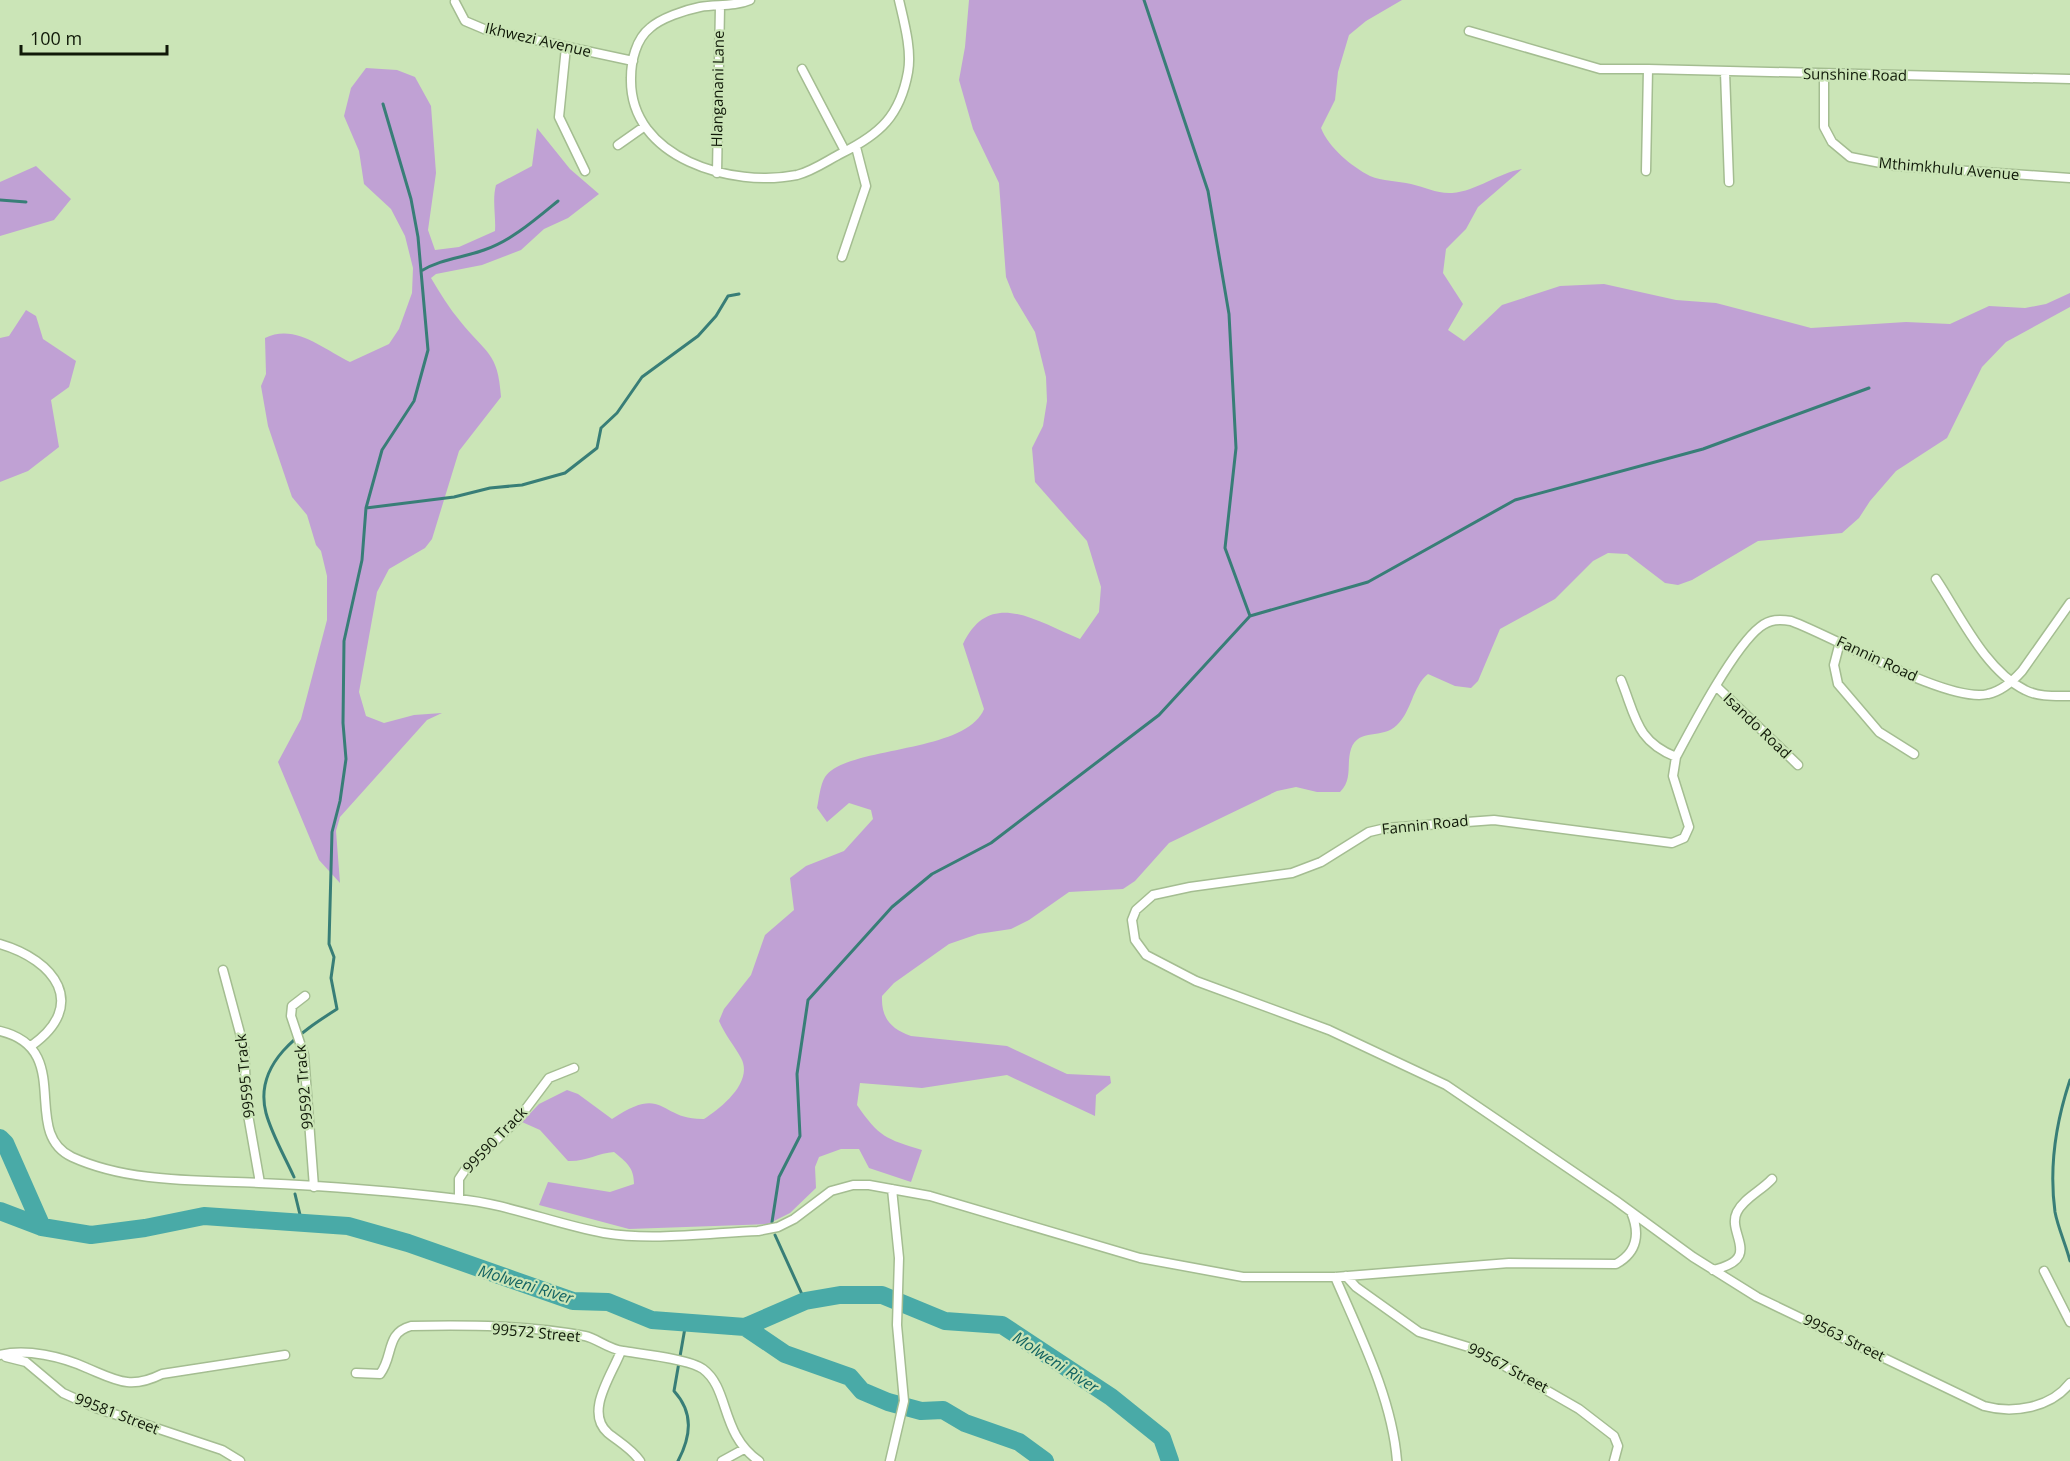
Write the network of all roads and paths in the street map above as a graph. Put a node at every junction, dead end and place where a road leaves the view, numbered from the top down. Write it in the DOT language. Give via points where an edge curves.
graph roads {
  1 [pos="750,0"];
  2 [pos="899,0"];
  3 [pos="454,3"];
  4 [pos="720,6"];
  5 [pos="1469,31"];
  6 [pos="566,47"];
  7 [pos="633,61"];
  8 [pos="802,69"];
  9 [pos="1725,72"];
  10 [pos="1648,73"];
  11 [pos="1824,74"];
  12 [pos="2070,79"];
  13 [pos="645,126"];
  14 [pos="618,145"];
  15 [pos="856,147"];
  16 [pos="845,151"];
  17 [pos="585,171"];
  18 [pos="1646,171"];
  19 [pos="717,173"];
  20 [pos="2070,178"];
  21 [pos="1729,182"];
  22 [pos="842,257"];
  23 [pos="1936,579"];
  24 [pos="2070,603"];
  25 [pos="1840,642"];
  26 [pos="1621,680"];
  27 [pos="2013,681"];
  28 [pos="1717,687"];
  29 [pos="2070,696"];
  30 [pos="1914,754"];
  31 [pos="1676,757"];
  32 [pos="1798,765"];
  33 [pos="0,944"];
  34 [pos="223,970"];
  35 [pos="305,996"];
  36 [pos="0,1031"];
  37 [pos="31,1046"];
  38 [pos="574,1068"];
  39 [pos="1772,1179"];
  40 [pos="260,1183"];
  41 [pos="314,1187"];
  42 [pos="892,1189"];
  43 [pos="459,1198"];
  44 [pos="1631,1211"];
  45 [pos="1713,1270"];
  46 [pos="2044,1271"];
  47 [pos="1346,1276"];
  48 [pos="1335,1277"];
  49 [pos="2070,1322"];
  50 [pos="621,1351"];
  51 [pos="285,1354"];
  52 [pos="0,1355"];
  53 [pos="356,1373"];
  54 [pos="2070,1383"];
  55 [pos="744,1449"];
  56 [pos="240,1461"];
  57 [pos="640,1461"];
  58 [pos="722,1461"];
  59 [pos="759,1461"];
  60 [pos="890,1461"];
  61 [pos="1397,1461"];
  62 [pos="1614,1461"];
  1 -- 4 [label="street"];
  2 -- 15 [label="street" via="909,59 904,87 887,123"];
  3 -- 6 [label="street, Ikhwezi Avenue" via="460,17 473,25"];
  4 -- 7 [label="street" via="701,7 652,26"];
  4 -- 19 [label="street, Hlanganani Lane"];
  5 -- 10 [label="street, Sunshine Road" via="1600,69"];
  6 -- 7 [label="street, Ikhwezi Avenue"];
  6 -- 17 [label="street" via="559,117"];
  7 -- 13 [label="street" via="633,100"];
  8 -- 16 [label="street"];
  9 -- 10 [label="street, Sunshine Road"];
  9 -- 11 [label="street, Sunshine Road"];
  9 -- 21 [label="street"];
  10 -- 18 [label="street"];
  11 -- 12 [label="street, Sunshine Road"];
  11 -- 20 [label="street, Mthimkhulu Avenue" via="1824,127 1832,142 1850,157 1896,166"];
  13 -- 14 [label="street"];
  13 -- 19 [label="street" via="676,153"];
  15 -- 16 [label="street"];
  15 -- 22 [label="street" via="866,186"];
  16 -- 19 [label="street" via="798,175 739,177"];
  23 -- 27 [label="street" via="1984,654"];
  24 -- 27 [label="street, Fannin Road"];
  25 -- 27 [label="street, Fannin Road" via="1959,693 1988,694"];
  25 -- 28 [label="street, Fannin Road" via="1791,621 1770,621 1750,637"];
  25 -- 30 [label="street" via="1834,665 1838,684 1879,732"];
  26 -- 31 [label="street" via="1647,740"];
  27 -- 29 [label="street" via="2037,694"];
  28 -- 31 [label="street, Fannin Road"];
  28 -- 32 [label="street, Isando Road"];
  31 -- 44 [label="street, Fannin Road" via="1672,776 1689,827 1680,840 1672,843 1494,820 1386,828 1369,832 1321,862 1292,873 1153,895 1136,910 1132,920 1135,940 1146,955 1158,962 1196,981 1329,1030 1446,1084"];
  33 -- 37 [label="street" via="38,964 58,982 62,997 58,1016 46,1035"];
  34 -- 40 [label="street, 99595 Track" via="244,1048 247,1109"];
  35 -- 41 [label="street, 99592 Track" via="292,1006 291,1016 304,1055"];
  36 -- 37 [label="street"];
  37 -- 40 [label="street" via="43,1071 48,1122 56,1144 66,1154 107,1169 166,1178"];
  38 -- 43 [label="street, 99590 Track" via="549,1078 519,1118 465,1170 459,1179"];
  39 -- 45 [label="street" via="1736,1213 1739,1255 1728,1265"];
  40 -- 41 [label="street"];
  41 -- 43 [label="street"];
  42 -- 43 [label="street" via="853,1185 831,1191 794,1219 758,1231 633,1235 605,1233"];
  42 -- 48 [label="street" via="930,1196 1149,1260 1242,1277"];
  42 -- 60 [label="street" via="899,1258 897,1306 904,1410"];
  44 -- 45 [label="street, 99563 Street"];
  44 -- 47 [label="street" via="1638,1232 1635,1245 1616,1264 1509,1263"];
  45 -- 54 [label="street, 99563 Street" via="1757,1297 1984,1406 2030,1407 2055,1397"];
  46 -- 49 [label="street"];
  47 -- 48 [label="street"];
  47 -- 62 [label="street, 99567 Street" via="1419,1332 1475,1348 1580,1409 1614,1436 1618,1446"];
  48 -- 61 [label="street" via="1370,1357 1389,1417"];
  50 -- 53 [label="street, 99572 Street" via="584,1336 532,1329 411,1326 392,1338 380,1374"];
  50 -- 55 [label="street, 99572 Street" via="702,1368 714,1380 731,1430"];
  50 -- 57 [label="street" via="598,1403 597,1415 606,1431"];
  51 -- 52 [label="street" via="162,1374 132,1383 117,1382 86,1367 34,1354"];
  52 -- 56 [label="street, 99581 Street" via="26,1362 63,1393 96,1408 222,1450"];
  55 -- 58 [label="street"];
  55 -- 59 [label="street, 99572 Street"];
}
